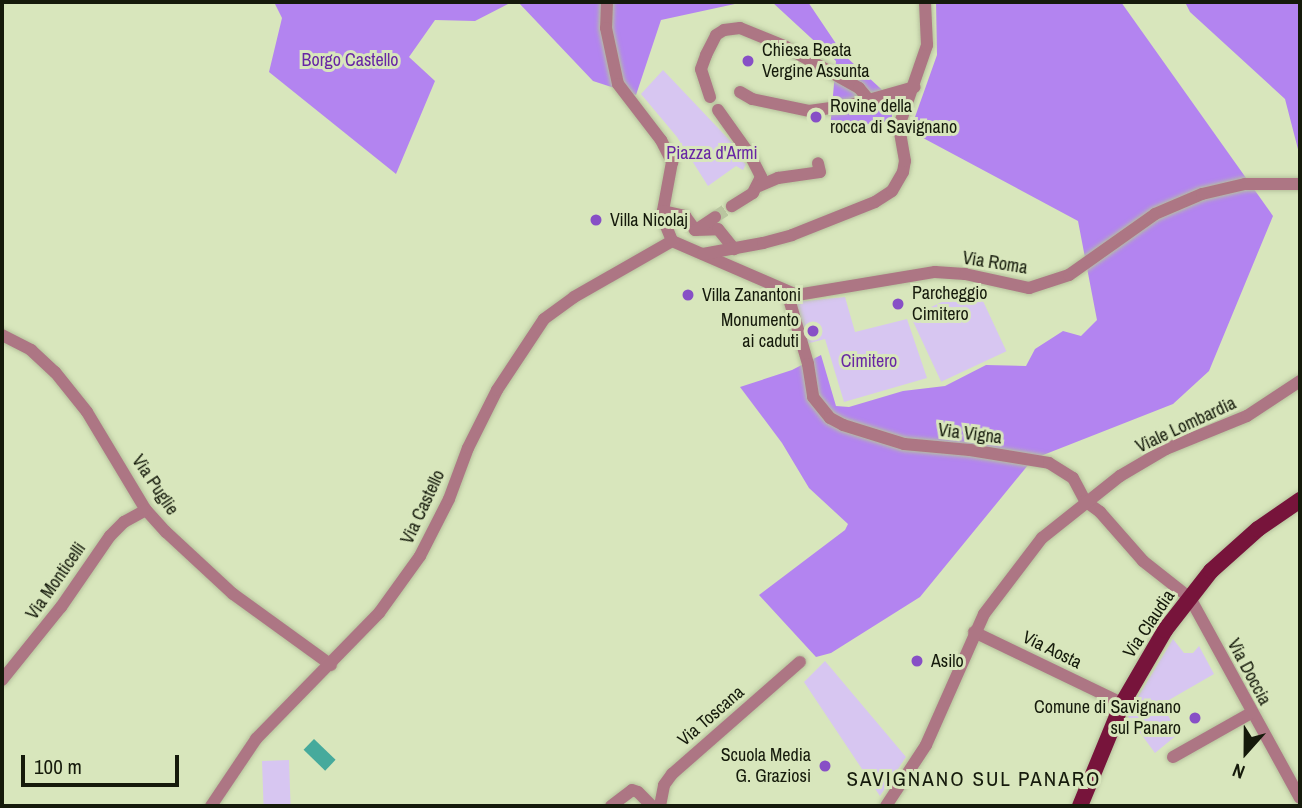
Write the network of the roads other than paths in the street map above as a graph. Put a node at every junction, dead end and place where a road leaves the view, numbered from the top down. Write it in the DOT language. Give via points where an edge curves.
graph roads {
  1 [pos="607,2"];
  2 [pos="925,2"];
  3 [pos="915,86"];
  4 [pos="740,92"];
  5 [pos="710,97"];
  6 [pos="869,100"];
  7 [pos="718,110"];
  8 [pos="818,163"];
  9 [pos="1300,184"];
  10 [pos="759,186"];
  11 [pos="732,206"];
  12 [pos="663,211"];
  13 [pos="715,217"];
  14 [pos="695,230"];
  15 [pos="672,241"];
  16 [pos="734,249"];
  17 [pos="702,254"];
  18 [pos="787,292"];
  19 [pos="2,335"];
  20 [pos="1300,381"];
  21 [pos="1300,500"];
  22 [pos="1085,501"];
  23 [pos="146,510"];
  24 [pos="1189,598"];
  25 [pos="974,632"];
  26 [pos="800,662"];
  27 [pos="331,665"];
  28 [pos="2,680"];
  29 [pos="1115,700"];
  30 [pos="1251,712"];
  31 [pos="1173,757"];
  32 [pos="1300,798"];
  33 [pos="211,806"];
  34 [pos="611,806"];
  35 [pos="652,806"];
  36 [pos="660,806"];
  37 [pos="886,806"];
  38 [pos="1080,806"];
  1 -- 12 [label="street" via="606,28 618,84 672,162"];
  2 -- 3 [label="street" via="927,46"];
  3 -- 6 [label="street"];
  3 -- 16 [label="street" via="899,126 905,161 892,191 810,228"];
  4 -- 6 [label="street" via="752,99 809,111"];
  5 -- 6 [label="street" via="701,69 706,55 716,35 740,28 784,46 859,88"];
  7 -- 10 [label="street" via="758,168"];
  8 -- 10 [label="street" via="820,172 778,178"];
  9 -- 18 [label="street, Via Roma" via="1245,184 1202,194 1155,214 1069,275 1029,288 935,272 809,295"];
  10 -- 11 [label="street"];
  12 -- 14 [label="street" via="685,216"];
  12 -- 15 [label="street" via="663,225"];
  13 -- 14 [label="street"];
  14 -- 16 [label="street" via="718,229"];
  15 -- 17 [label="street, Via Roma"];
  15 -- 27 [label="street, Via Castello" via="544,319 497,390 420,556 379,613"];
  16 -- 17 [label="street"];
  17 -- 18 [label="street, Via Roma"];
  18 -- 22 [label="street, Via Vigna" via="813,397 819,408 843,425 904,444 1049,463 1073,478"];
  19 -- 23 [label="street, Via Puglie" via="55,372 87,412"];
  20 -- 22 [label="street, Viale Lombardia" via="1248,416 1167,449"];
  21 -- 24 [label="main road, Via Claudia" via="1211,571"];
  22 -- 24 [label="street, Via Vigna" via="1143,561"];
  22 -- 25 [label="street, Viale Lombardia" via="1042,538"];
  23 -- 27 [label="street, Via Puglie" via="233,594"];
  23 -- 28 [label="street, Via Monticelli" via="110,536"];
  24 -- 30 [label="street, Via Doccia"];
  24 -- 38 [label="main road, Via Claudia" via="1132,683"];
  25 -- 29 [label="street, Via Aosta"];
  25 -- 37 [label="street, Viale Lombardia" via="926,745"];
  26 -- 36 [label="street, Via Toscana" via="672,774"];
  27 -- 33 [label="street, Via Castello" via="256,739"];
  30 -- 31 [label="street"];
  30 -- 32 [label="street, Via Doccia"];
  34 -- 35 [label="street" via="632,790"];
}
